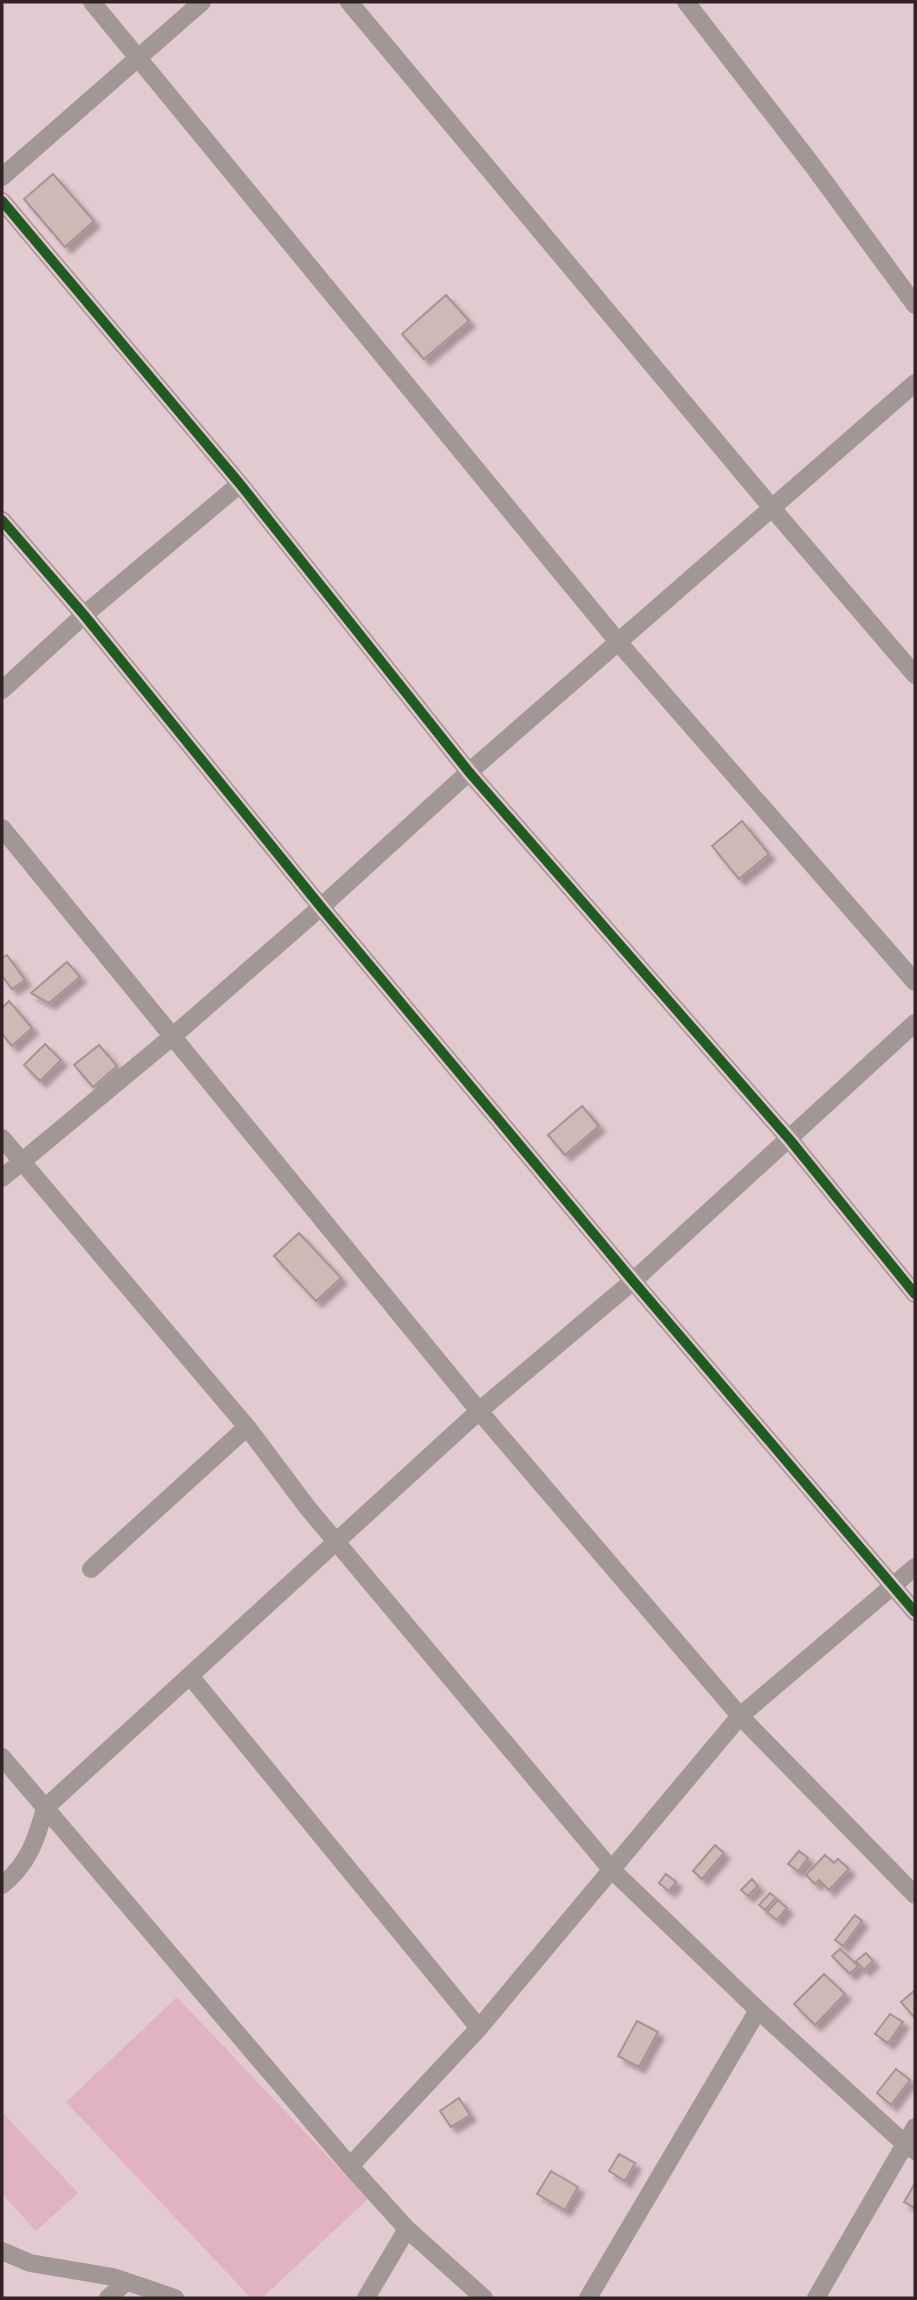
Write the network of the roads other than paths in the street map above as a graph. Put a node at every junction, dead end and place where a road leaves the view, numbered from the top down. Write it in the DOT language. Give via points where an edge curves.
graph roads {
  1 [pos="92,2"];
  2 [pos="202,2"];
  3 [pos="349,2"];
  4 [pos="686,2"];
  5 [pos="138,56"];
  6 [pos="2,177"];
  7 [pos="2,201"];
  8 [pos="915,305"];
  9 [pos="915,383"];
  10 [pos="240,484"];
  11 [pos="772,508"];
  12 [pos="2,520"];
  13 [pos="84,615"];
  14 [pos="619,643"];
  15 [pos="915,675"];
  16 [pos="2,690"];
  17 [pos="469,772"];
  18 [pos="2,828"];
  19 [pos="321,907"];
  20 [pos="915,982"];
  21 [pos="915,1023"];
  22 [pos="173,1036"];
  23 [pos="2,1138"];
  24 [pos="790,1140"];
  25 [pos="21,1161"];
  26 [pos="2,1178"];
  27 [pos="633,1281"];
  28 [pos="915,1294"];
  29 [pos="479,1411"];
  30 [pos="247,1427"];
  31 [pos="337,1541"];
  32 [pos="915,1567"];
  33 [pos="91,1569"];
  34 [pos="893,1586"];
  35 [pos="915,1612"];
  36 [pos="190,1676"];
  37 [pos="740,1716"];
  38 [pos="2,1757"];
  39 [pos="45,1808"];
  40 [pos="611,1869"];
  41 [pos="2,1885"];
  42 [pos="915,1895"];
  43 [pos="758,2010"];
  44 [pos="479,2028"];
  45 [pos="915,2127"];
  46 [pos="910,2148"];
  47 [pos="350,2166"];
  48 [pos="407,2229"];
  49 [pos="2,2251"];
  50 [pos="126,2282"];
  51 [pos="108,2298"];
  52 [pos="175,2298"];
  53 [pos="366,2298"];
  54 [pos="484,2298"];
  55 [pos="588,2298"];
  56 [pos="816,2298"];
  1 -- 5 [label="street"];
  2 -- 5 [label="street"];
  3 -- 11 [label="street"];
  4 -- 8 [label="street"];
  5 -- 6 [label="street"];
  5 -- 14 [label="street"];
  7 -- 10 [label="street"];
  9 -- 11 [label="street"];
  10 -- 13 [label="street"];
  10 -- 17 [label="street"];
  11 -- 14 [label="street"];
  11 -- 15 [label="street"];
  12 -- 13 [label="street"];
  13 -- 16 [label="street"];
  13 -- 19 [label="street"];
  14 -- 17 [label="street"];
  14 -- 20 [label="street"];
  17 -- 19 [label="street"];
  17 -- 24 [label="street"];
  18 -- 22 [label="street"];
  19 -- 22 [label="street"];
  19 -- 27 [label="street"];
  21 -- 24 [label="street"];
  22 -- 25 [label="street"];
  22 -- 29 [label="street"];
  23 -- 25 [label="street"];
  24 -- 27 [label="street"];
  24 -- 28 [label="street"];
  25 -- 26 [label="street"];
  25 -- 30 [label="street"];
  27 -- 29 [label="street"];
  27 -- 34 [label="street"];
  29 -- 31 [label="street"];
  29 -- 37 [label="street"];
  30 -- 31 [label="street"];
  30 -- 33 [label="street"];
  31 -- 36 [label="street"];
  31 -- 40 [label="street"];
  32 -- 34 [label="street"];
  34 -- 35 [label="street"];
  34 -- 37 [label="street"];
  36 -- 39 [label="street"];
  36 -- 44 [label="street"];
  37 -- 40 [label="street"];
  37 -- 42 [label="street"];
  38 -- 39 [label="street"];
  39 -- 41 [label="street" via="36,1844"];
  39 -- 47 [label="street"];
  40 -- 43 [label="street"];
  40 -- 44 [label="street"];
  43 -- 46 [label="street"];
  43 -- 55 [label="street"];
  44 -- 47 [label="street"];
  45 -- 46 [label="street"];
  46 -- 56 [label="street"];
  47 -- 48 [label="street"];
  48 -- 53 [label="street"];
  48 -- 54 [label="street"];
  49 -- 50 [label="street" via="30,2263"];
  50 -- 51 [label="street"];
  50 -- 52 [label="street"];
}
